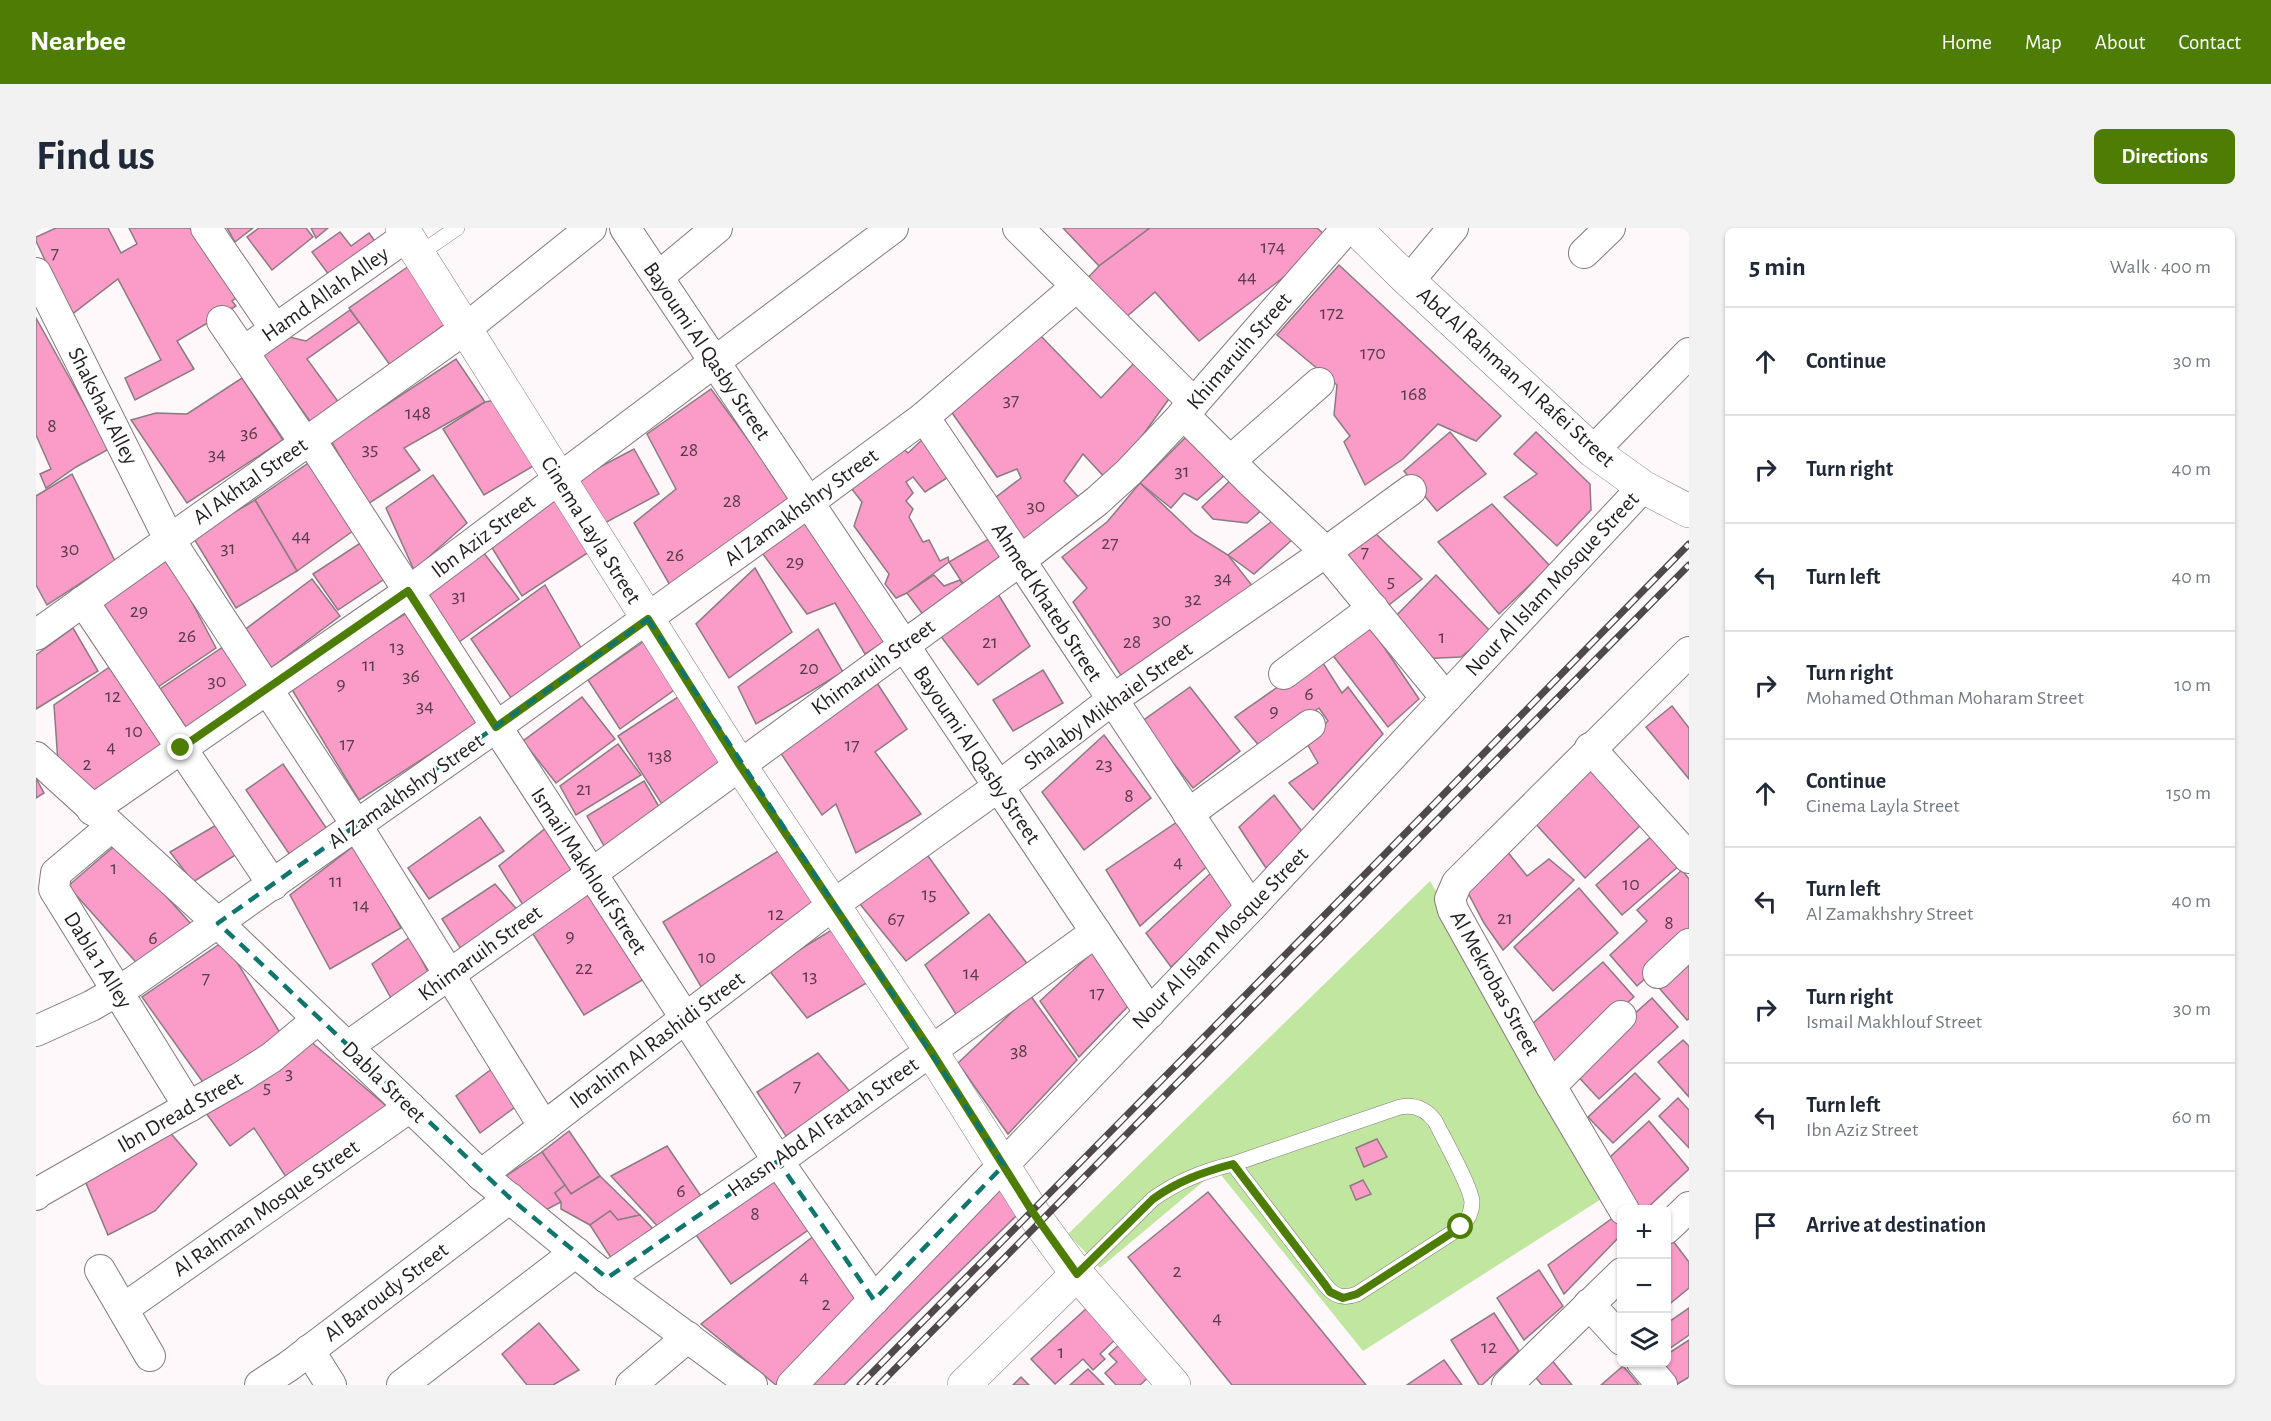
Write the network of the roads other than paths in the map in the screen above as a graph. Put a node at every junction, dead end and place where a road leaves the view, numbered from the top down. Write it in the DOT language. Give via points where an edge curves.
graph roads {
  1 [pos="206,228"];
  2 [pos="457,228"];
  3 [pos="591,228"];
  4 [pos="626,228"];
  5 [pos="717,228"];
  6 [pos="893,228"];
  7 [pos="1018,228"];
  8 [pos="1347,228"];
  9 [pos="1355,228"];
  10 [pos="1452,228"];
  11 [pos="1610,228"];
  12 [pos="409,240"];
  13 [pos="1584,253"];
  14 [pos="36,273"];
  15 [pos="658,277"];
  16 [pos="1409,281"];
  17 [pos="1076,287"];
  18 [pos="222,321"];
  19 [pos="465,328"];
  20 [pos="275,329"];
  21 [pos="243,352"];
  22 [pos="1689,353"];
  23 [pos="715,363"];
  24 [pos="1320,383"];
  25 [pos="1189,409"];
  26 [pos="924,417"];
  27 [pos="307,441"];
  28 [pos="1593,451"];
  29 [pos="1230,461"];
  30 [pos="559,479"];
  31 [pos="1643,486"];
  32 [pos="1412,490"];
  33 [pos="809,502"];
  34 [pos="1689,512"];
  35 [pos="169,538"];
  36 [pos="1326,552"];
  37 [pos="1021,560"];
  38 [pos="408,591"];
  39 [pos="83,601"];
  40 [pos="1372,608"];
  41 [pos="648,619"];
  42 [pos="36,635"];
  43 [pos="903,645"];
  44 [pos="1689,652"];
  45 [pos="1284,674"];
  46 [pos="267,689"];
  47 [pos="1446,698"];
  48 [pos="1112,700"];
  49 [pos="1310,725"];
  50 [pos="496,727"];
  51 [pos="181,748"];
  52 [pos="1590,748"];
  53 [pos="36,757"];
  54 [pos="739,764"];
  55 [pos="998,787"];
  56 [pos="1188,814"];
  57 [pos="102,818"];
  58 [pos="357,826"];
  59 [pos="1689,858"];
  60 [pos="591,874"];
  61 [pos="273,885"];
  62 [pos="833,905"];
  63 [pos="1251,907"];
  64 [pos="218,923"];
  65 [pos="1096,932"];
  66 [pos="1689,944"];
  67 [pos="1658,973"];
  68 [pos="450,975"];
  69 [pos="117,991"];
  70 [pos="1150,1012"];
  71 [pos="1621,1016"];
  72 [pos="318,1019"];
  73 [pos="685,1019"];
  74 [pos="36,1031"];
  75 [pos="347,1047"];
  76 [pos="931,1051"];
  77 [pos="1551,1086"];
  78 [pos="189,1107"];
  79 [pos="410,1107"];
  80 [pos="544,1127"];
  81 [pos="778,1161"];
  82 [pos="1233,1164"];
  83 [pos="1004,1165"];
  84 [pos="481,1175"];
  85 [pos="36,1195"];
  86 [pos="510,1198"];
  87 [pos="1622,1205"];
  88 [pos="576,1252"];
  89 [pos="100,1270"];
  90 [pos="1077,1274"];
  91 [pos="608,1278"];
  92 [pos="1617,1278"];
  93 [pos="874,1300"];
  94 [pos="1589,1304"];
  95 [pos="123,1310"];
  96 [pos="1617,1335"];
  97 [pos="688,1337"];
  98 [pos="309,1350"];
  99 [pos="150,1356"];
  100 [pos="1646,1367"];
  101 [pos="260,1385"];
  102 [pos="331,1385"];
  103 [pos="402,1385"];
  104 [pos="631,1385"];
  105 [pos="752,1385"];
  106 [pos="792,1385"];
  107 [pos="964,1385"];
  108 [pos="1174,1385"];
  109 [pos="1507,1385"];
  110 [pos="1662,1385"];
  1 -- 20 [label="street"];
  2 -- 12 [label="lane"];
  3 -- 19 [label="street"];
  4 -- 15 [label="street, Bayoumi Al Qasby Street"];
  5 -- 15 [label="street"];
  6 -- 23 [label="street, Ibn Aziz Street"];
  7 -- 17 [label="street"];
  8 -- 25 [label="street, Khimaruih Street"];
  9 -- 16 [label="street, Abd Al Rahman Al Rafei Street"];
  10 -- 16 [label="street"];
  11 -- 13 [label="street"];
  12 -- 19 [label="street, Cinema Layla Street"];
  12 -- 20 [label="street, Hamd Allah Alley"];
  14 -- 35 [label="street, Shakshak Alley"];
  15 -- 23 [label="street, Bayoumi Al Qasby Street"];
  16 -- 28 [label="street, Abd Al Rahman Al Rafei Street"];
  17 -- 25 [label="street"];
  17 -- 26 [label="street, Al Zamakhshry Street"];
  18 -- 21 [label="street, Hamd Allah Alley"];
  19 -- 27 [label="street, Al Akhtal Street"];
  19 -- 30 [label="street, Cinema Layla Street"];
  20 -- 21 [label="street, Hamd Allah Alley"];
  21 -- 27 [label="street, Hamd Allah Alley"];
  22 -- 28 [label="street"];
  23 -- 30 [label="street, Ibn Aziz Street"];
  23 -- 33 [label="street, Bayoumi Al Qasby Street"];
  24 -- 29 [label="street"];
  25 -- 29 [label="street"];
  25 -- 37 [label="street, Khimaruih Street" via="1098,501"];
  26 -- 33 [label="street, Al Zamakhshry Street"];
  26 -- 37 [label="street, Ahmed Khateb Street"];
  27 -- 35 [label="street, Al Akhtal Street"];
  27 -- 38 [label="street, Ismail Makhlouf Street"];
  28 -- 31 [label="street, Abd Al Rahman Al Rafei Street"];
  29 -- 36 [label="street"];
  30 -- 38 [label="street, Ibn Aziz Street"];
  30 -- 41 [label="street, Cinema Layla Street"];
  31 -- 34 [label="street, Abd Al Rahman Al Rafei Street"];
  31 -- 47 [label="street, Nour Al Islam Mosque Street"];
  32 -- 36 [label="street, Shalaby Mikhaiel Street"];
  33 -- 41 [label="street, Al Zamakhshry Street"];
  33 -- 43 [label="street, Bayoumi Al Qasby Street"];
  35 -- 39 [label="street, Al Akhtal Street"];
  35 -- 46 [label="street, Shakshak Alley"];
  36 -- 40 [label="street"];
  36 -- 48 [label="street, Shalaby Mikhaiel Street"];
  37 -- 43 [label="street, Khimaruih Street"];
  37 -- 48 [label="street, Ahmed Khateb Street"];
  38 -- 46 [label="street, Ibn Aziz Street"];
  38 -- 50 [label="street, Ismail Makhlouf Street"];
  39 -- 42 [label="street, Al Akhtal Street"];
  39 -- 51 [label="street"];
  40 -- 45 [label="street"];
  40 -- 47 [label="street"];
  41 -- 50 [label="street, Al Zamakhshry Street"];
  41 -- 54 [label="street, Cinema Layla Street"];
  43 -- 54 [label="street, Khimaruih Street"];
  43 -- 55 [label="street, Bayoumi Al Qasby Street"];
  44 -- 52 [label="street, Al Mekrobas Street"];
  46 -- 51 [label="street, Ibn Aziz Street"];
  46 -- 58 [label="street, Shakshak Alley"];
  47 -- 63 [label="street, Nour Al Islam Mosque Street"];
  48 -- 55 [label="street, Shalaby Mikhaiel Street"];
  48 -- 56 [label="street, Ahmed Khateb Street"];
  49 -- 56 [label="street"];
  50 -- 58 [label="street, Al Zamakhshry Street"];
  50 -- 60 [label="street, Ismail Makhlouf Street"];
  51 -- 57 [label="street, Ibn Aziz Street"];
  51 -- 61 [label="street"];
  52 -- 59 [label="street"];
  52 -- 77 [label="street, Al Mekrobas Street" via="1457,883 1450,899"];
  53 -- 57 [label="street, Dabla Street"];
  54 -- 60 [label="street, Khimaruih Street"];
  54 -- 62 [label="street, Cinema Layla Street"];
  55 -- 62 [label="street, Shalaby Mikhaiel Street"];
  55 -- 65 [label="street, Bayoumi Al Qasby Street"];
  56 -- 63 [label="street, Ahmed Khateb Street"];
  57 -- 64 [label="street, Dabla Street"];
  57 -- 69 [label="street, Dabla 1 Alley" via="56,873 53,882 54,890"];
  58 -- 61 [label="street, Al Zamakhshry Street"];
  58 -- 68 [label="street, Shakshak Alley"];
  60 -- 68 [label="street, Khimaruih Street"];
  60 -- 73 [label="street, Ismail Makhlouf Street"];
  61 -- 64 [label="street, Al Zamakhshry Street"];
  62 -- 73 [label="street, Ibrahim Al Rashidi Street"];
  62 -- 76 [label="street, Cinema Layla Street"];
  63 -- 70 [label="street, Nour Al Islam Mosque Street"];
  64 -- 69 [label="street, Al Zamakhshry Street"];
  64 -- 72 [label="street, Dabla Street"];
  65 -- 70 [label="street, Bayoumi Al Qasby Street"];
  65 -- 76 [label="street, Hassn Abd Al Fattah Street"];
  66 -- 67 [label="street"];
  68 -- 75 [label="street, Khimaruih Street"];
  68 -- 80 [label="street, Shakshak Alley"];
  69 -- 74 [label="street, Al Zamakhshry Street"];
  69 -- 78 [label="street, Dabla 1 Alley"];
  70 -- 83 [label="street, Nour Al Islam Mosque Street"];
  71 -- 77 [label="street"];
  72 -- 75 [label="street, Dabla Street"];
  72 -- 78 [label="street, Ibn Dread Street" via="271,1058"];
  73 -- 80 [label="street, Ibrahim Al Rashidi Street"];
  73 -- 81 [label="street, Ismail Makhlouf Street"];
  75 -- 79 [label="street, Dabla Street"];
  76 -- 81 [label="street, Hassn Abd Al Fattah Street"];
  76 -- 83 [label="street, Cinema Layla Street"];
  77 -- 87 [label="street, Al Mekrobas Street"];
  78 -- 85 [label="street, Ibn Dread Street"];
  79 -- 84 [label="street, Dabla Street"];
  79 -- 95 [label="street, Al Rahman Mosque Street"];
  80 -- 84 [label="street, Ibrahim Al Rashidi Street"];
  81 -- 91 [label="street, Hassn Abd Al Fattah Street"];
  81 -- 93 [label="street, Ismail Makhlouf Street"];
  82 -- 82 [label="lane" via="1330,1292 1343,1298 1357,1294 1461,1227 1471,1209 1471,1195 1435,1121 1416,1106 1400,1107"];
  82 -- 90 [label="lane" via="1167,1189"];
  83 -- 90 [label="street, Cinema Layla Street"];
  83 -- 93 [label="street, Nour Al Islam Mosque Street"];
  84 -- 86 [label="street, Dabla Street"];
  86 -- 88 [label="street, Dabla Street"];
  86 -- 98 [label="street, Al Baroudy Street"];
  88 -- 91 [label="street, Dabla Street"];
  88 -- 103 [label="street"];
  89 -- 95 [label="street"];
  90 -- 107 [label="street"];
  90 -- 108 [label="street, Cinema Layla Street"];
  91 -- 97 [label="street, Dabla Street"];
  92 -- 94 [label="street"];
  93 -- 106 [label="street, Nour Al Islam Mosque Street"];
  94 -- 96 [label="street"];
  94 -- 109 [label="street"];
  95 -- 99 [label="street"];
  97 -- 104 [label="street"];
  97 -- 105 [label="street, Dabla Street"];
  98 -- 101 [label="street, Al Baroudy Street"];
  98 -- 102 [label="street"];
  100 -- 110 [label="street"];
}
